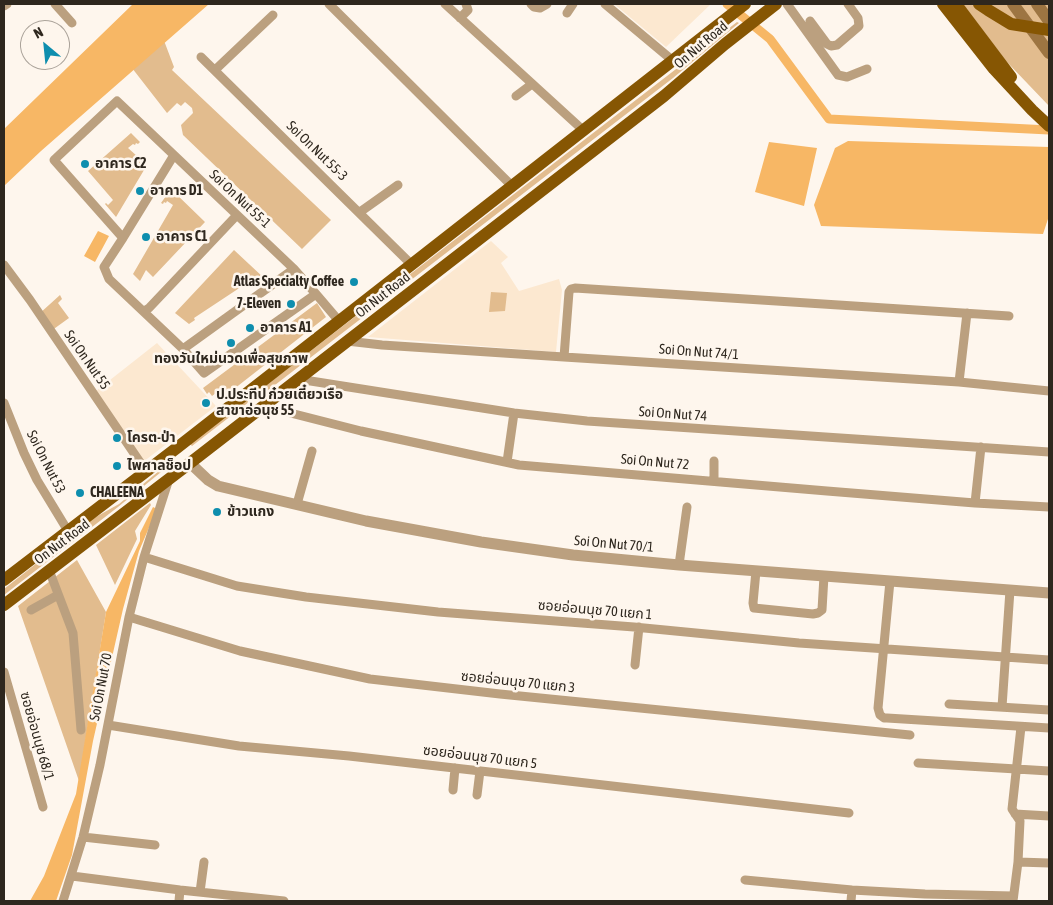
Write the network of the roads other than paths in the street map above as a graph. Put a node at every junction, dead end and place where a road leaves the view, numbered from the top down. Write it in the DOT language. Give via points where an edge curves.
graph roads {
  1 [pos="7,4"];
  2 [pos="55,4"];
  3 [pos="328,4"];
  4 [pos="445,4"];
  5 [pos="466,4"];
  6 [pos="531,4"];
  7 [pos="546,4"];
  8 [pos="573,4"];
  9 [pos="605,4"];
  10 [pos="745,4"];
  11 [pos="788,4"];
  12 [pos="848,4"];
  13 [pos="943,4"];
  14 [pos="956,4"];
  15 [pos="979,4"];
  16 [pos="1014,4"];
  17 [pos="1037,4"];
  18 [pos="4,6"];
  19 [pos="772,7"];
  20 [pos="567,13"];
  21 [pos="273,15"];
  22 [pos="460,18"];
  23 [pos="810,21"];
  24 [pos="1049,21"];
  25 [pos="72,22"];
  26 [pos="1049,30"];
  27 [pos="1049,53"];
  28 [pos="201,57"];
  29 [pos="672,60"];
  30 [pos="867,69"];
  31 [pos="215,70"];
  32 [pos="532,84"];
  33 [pos="516,96"];
  34 [pos="1049,117"];
  35 [pos="1049,126"];
  36 [pos="584,131"];
  37 [pos="174,155"];
  38 [pos="398,184"];
  39 [pos="512,186"];
  40 [pos="360,212"];
  41 [pos="237,215"];
  42 [pos="123,238"];
  43 [pos="4,265"];
  44 [pos="412,265"];
  45 [pos="294,268"];
  46 [pos="316,294"];
  47 [pos="144,311"];
  48 [pos="967,313"];
  49 [pos="1009,316"];
  50 [pos="339,322"];
  51 [pos="347,341"];
  52 [pos="183,349"];
  53 [pos="564,358"];
  54 [pos="298,379"];
  55 [pos="959,382"];
  56 [pos="1049,391"];
  57 [pos="4,403"];
  58 [pos="264,406"];
  59 [pos="514,413"];
  60 [pos="178,447"];
  61 [pos="981,447"];
  62 [pos="312,451"];
  63 [pos="1049,452"];
  64 [pos="714,461"];
  65 [pos="508,462"];
  66 [pos="190,463"];
  67 [pos="146,471"];
  68 [pos="169,479"];
  69 [pos="714,481"];
  70 [pos="975,503"];
  71 [pos="297,504"];
  72 [pos="687,506"];
  73 [pos="1049,507"];
  74 [pos="68,531"];
  75 [pos="144,557"];
  76 [pos="679,565"];
  77 [pos="49,570"];
  78 [pos="756,571"];
  79 [pos="824,576"];
  80 [pos="4,580"];
  81 [pos="890,581"];
  82 [pos="1010,590"];
  83 [pos="1049,593"];
  84 [pos="58,595"];
  85 [pos="4,604"];
  86 [pos="31,610"];
  87 [pos="129,618"];
  88 [pos="639,627"];
  89 [pos="884,649"];
  90 [pos="1004,657"];
  91 [pos="1049,660"];
  92 [pos="635,665"];
  93 [pos="4,672"];
  94 [pos="949,704"];
  95 [pos="1002,707"];
  96 [pos="1049,710"];
  97 [pos="108,725"];
  98 [pos="1021,726"];
  99 [pos="1049,728"];
  100 [pos="81,730"];
  101 [pos="910,735"];
  102 [pos="918,763"];
  103 [pos="455,768"];
  104 [pos="1017,769"];
  105 [pos="1049,770"];
  106 [pos="480,771"];
  107 [pos="453,790"];
  108 [pos="477,795"];
  109 [pos="43,807"];
  110 [pos="849,813"];
  111 [pos="1016,814"];
  112 [pos="1049,816"];
  113 [pos="83,837"];
  114 [pos="155,845"];
  115 [pos="204,862"];
  116 [pos="1018,862"];
  117 [pos="1049,863"];
  118 [pos="72,876"];
  119 [pos="745,880"];
  120 [pos="180,890"];
  121 [pos="852,890"];
  122 [pos="200,892"];
  123 [pos="902,897"];
  124 [pos="953,898"];
  125 [pos="1013,899"];
  126 [pos="269,900"];
  127 [pos="63,901"];
  128 [pos="179,901"];
  129 [pos="284,901"];
  130 [pos="851,901"];
  1 -- 18 [label="street"];
  2 -- 25 [label="street"];
  3 -- 39 [label="street"];
  4 -- 22 [label="street"];
  5 -- 22 [label="street" via="468,10"];
  6 -- 7 [label="street" via="540,8"];
  8 -- 20 [label="street"];
  9 -- 29 [label="street"];
  10 -- 29 [label="main road, On Nut Road"];
  11 -- 30 [label="street" via="838,75 847,77"];
  12 -- 23 [label="street" via="858,18 859,26 837,45 827,44"];
  13 -- 35 [label="main road" via="994,69"];
  14 -- 34 [label="main road" via="1014,80"];
  15 -- 26 [label="main road, bridge" via="1011,24"];
  16 -- 27 [label="main road"];
  17 -- 24 [label="main road"];
  19 -- 51 [label="main road, On Nut Road" via="664,96"];
  21 -- 31 [label="street"];
  22 -- 32 [label="street"];
  28 -- 31 [label="street, Soi On Nut 55-3"];
  29 -- 36 [label="main road, On Nut Road"];
  31 -- 40 [label="street, Soi On Nut 55-3"];
  32 -- 33 [label="street"];
  32 -- 36 [label="street"];
  36 -- 39 [label="main road, On Nut Road"];
  37 -- 41 [label="street, Soi On Nut 55-1"];
  37 -- 42 [label="street"];
  37 -- 42 [label="street, Soi On Nut 55-1" via="118,101 54,160"];
  38 -- 40 [label="street"];
  39 -- 44 [label="main road, On Nut Road"];
  40 -- 44 [label="street, Soi On Nut 55-3"];
  41 -- 45 [label="street, Soi On Nut 55-1"];
  41 -- 47 [label="street"];
  42 -- 47 [label="street" via="104,267 109,279"];
  43 -- 67 [label="street, Soi On Nut 55"];
  44 -- 50 [label="main road, On Nut Road"];
  45 -- 46 [label="street, Soi On Nut 55-1"];
  45 -- 52 [label="street"];
  46 -- 50 [label="street, Soi On Nut 55-1"];
  46 -- 52 [label="street" via="204,372"];
  47 -- 52 [label="street"];
  48 -- 49 [label="street"];
  48 -- 53 [label="street" via="575,288 569,292"];
  48 -- 55 [label="street"];
  50 -- 60 [label="main road, On Nut Road"];
  51 -- 53 [label="street, Soi On Nut 74/1"];
  51 -- 54 [label="main road, On Nut Road"];
  53 -- 55 [label="street, Soi On Nut 74/1"];
  54 -- 58 [label="main road, On Nut Road"];
  54 -- 59 [label="street, Soi On Nut 74"];
  55 -- 56 [label="street, Soi On Nut 74/1"];
  57 -- 74 [label="street, Soi On Nut 53" via="37,480"];
  58 -- 65 [label="street, Soi On Nut 72" via="361,431"];
  58 -- 66 [label="main road, On Nut Road"];
  59 -- 61 [label="street, Soi On Nut 74" via="597,422"];
  59 -- 65 [label="street"];
  60 -- 66 [label="main road"];
  60 -- 67 [label="main road, On Nut Road"];
  61 -- 63 [label="street, Soi On Nut 74"];
  61 -- 70 [label="street"];
  62 -- 71 [label="street"];
  64 -- 69 [label="street"];
  65 -- 69 [label="street, Soi On Nut 72"];
  66 -- 68 [label="main road, On Nut Road"];
  66 -- 71 [label="street, Soi On Nut 70/1" via="218,486"];
  67 -- 74 [label="main road, On Nut Road"];
  68 -- 75 [label="street, Soi On Nut 70"];
  68 -- 77 [label="main road, On Nut Road"];
  69 -- 70 [label="street, Soi On Nut 72"];
  70 -- 73 [label="street, Soi On Nut 72"];
  71 -- 76 [label="street, Soi On Nut 70/1" via="366,521 481,542"];
  72 -- 76 [label="street"];
  74 -- 80 [label="main road, On Nut Road"];
  75 -- 87 [label="street, Soi On Nut 70"];
  75 -- 88 [label="street, ซอยอ่อนนุช 70 แยก 1" via="237,586 306,597 438,612"];
  76 -- 78 [label="street, Soi On Nut 70/1"];
  77 -- 84 [label="street"];
  77 -- 85 [label="main road, On Nut Road"];
  78 -- 79 [label="street, Soi On Nut 70/1"];
  78 -- 79 [label="street" via="754,608 813,614 822,610"];
  79 -- 81 [label="street, Soi On Nut 70/1"];
  81 -- 82 [label="street, Soi On Nut 70/1"];
  81 -- 89 [label="street"];
  82 -- 83 [label="street, Soi On Nut 70/1"];
  82 -- 90 [label="street"];
  84 -- 86 [label="street"];
  84 -- 100 [label="street" via="73,633"];
  87 -- 97 [label="street, Soi On Nut 70"];
  87 -- 101 [label="street, ซอยอ่อนนุช 70 แยก 3" via="240,651 370,679"];
  88 -- 89 [label="street, ซอยอ่อนนุช 70 แยก 1" via="799,644"];
  88 -- 92 [label="street"];
  89 -- 90 [label="street, ซอยอ่อนนุช 70 แยก 1"];
  89 -- 98 [label="street" via="878,708 884,718"];
  90 -- 91 [label="street, ซอยอ่อนนุช 70 แยก 1"];
  90 -- 95 [label="street"];
  93 -- 109 [label="street, ซอยอ่อนนุช 68/1"];
  94 -- 95 [label="street"];
  95 -- 96 [label="street"];
  97 -- 103 [label="street, ซอยอ่อนนุช 70 แยก 5" via="239,746"];
  97 -- 113 [label="street, Soi On Nut 70"];
  98 -- 99 [label="street"];
  98 -- 104 [label="street"];
  102 -- 104 [label="street"];
  103 -- 106 [label="street, ซอยอ่อนนุช 70 แยก 5"];
  103 -- 107 [label="street"];
  104 -- 105 [label="street"];
  104 -- 111 [label="street" via="1012,809"];
  106 -- 108 [label="street"];
  106 -- 110 [label="street, ซอยอ่อนนุช 70 แยก 5"];
  111 -- 112 [label="street"];
  111 -- 116 [label="street" via="1020,821"];
  113 -- 114 [label="street"];
  113 -- 118 [label="street, Soi On Nut 70"];
  115 -- 122 [label="street"];
  116 -- 117 [label="street"];
  116 -- 125 [label="street"];
  118 -- 120 [label="street"];
  118 -- 127 [label="street, Soi On Nut 70"];
  119 -- 121 [label="street"];
  120 -- 122 [label="street"];
  120 -- 128 [label="street"];
  121 -- 123 [label="street"];
  121 -- 130 [label="street"];
  122 -- 126 [label="street"];
  123 -- 124 [label="street"];
  124 -- 125 [label="street"];
  126 -- 129 [label="street"];
}
